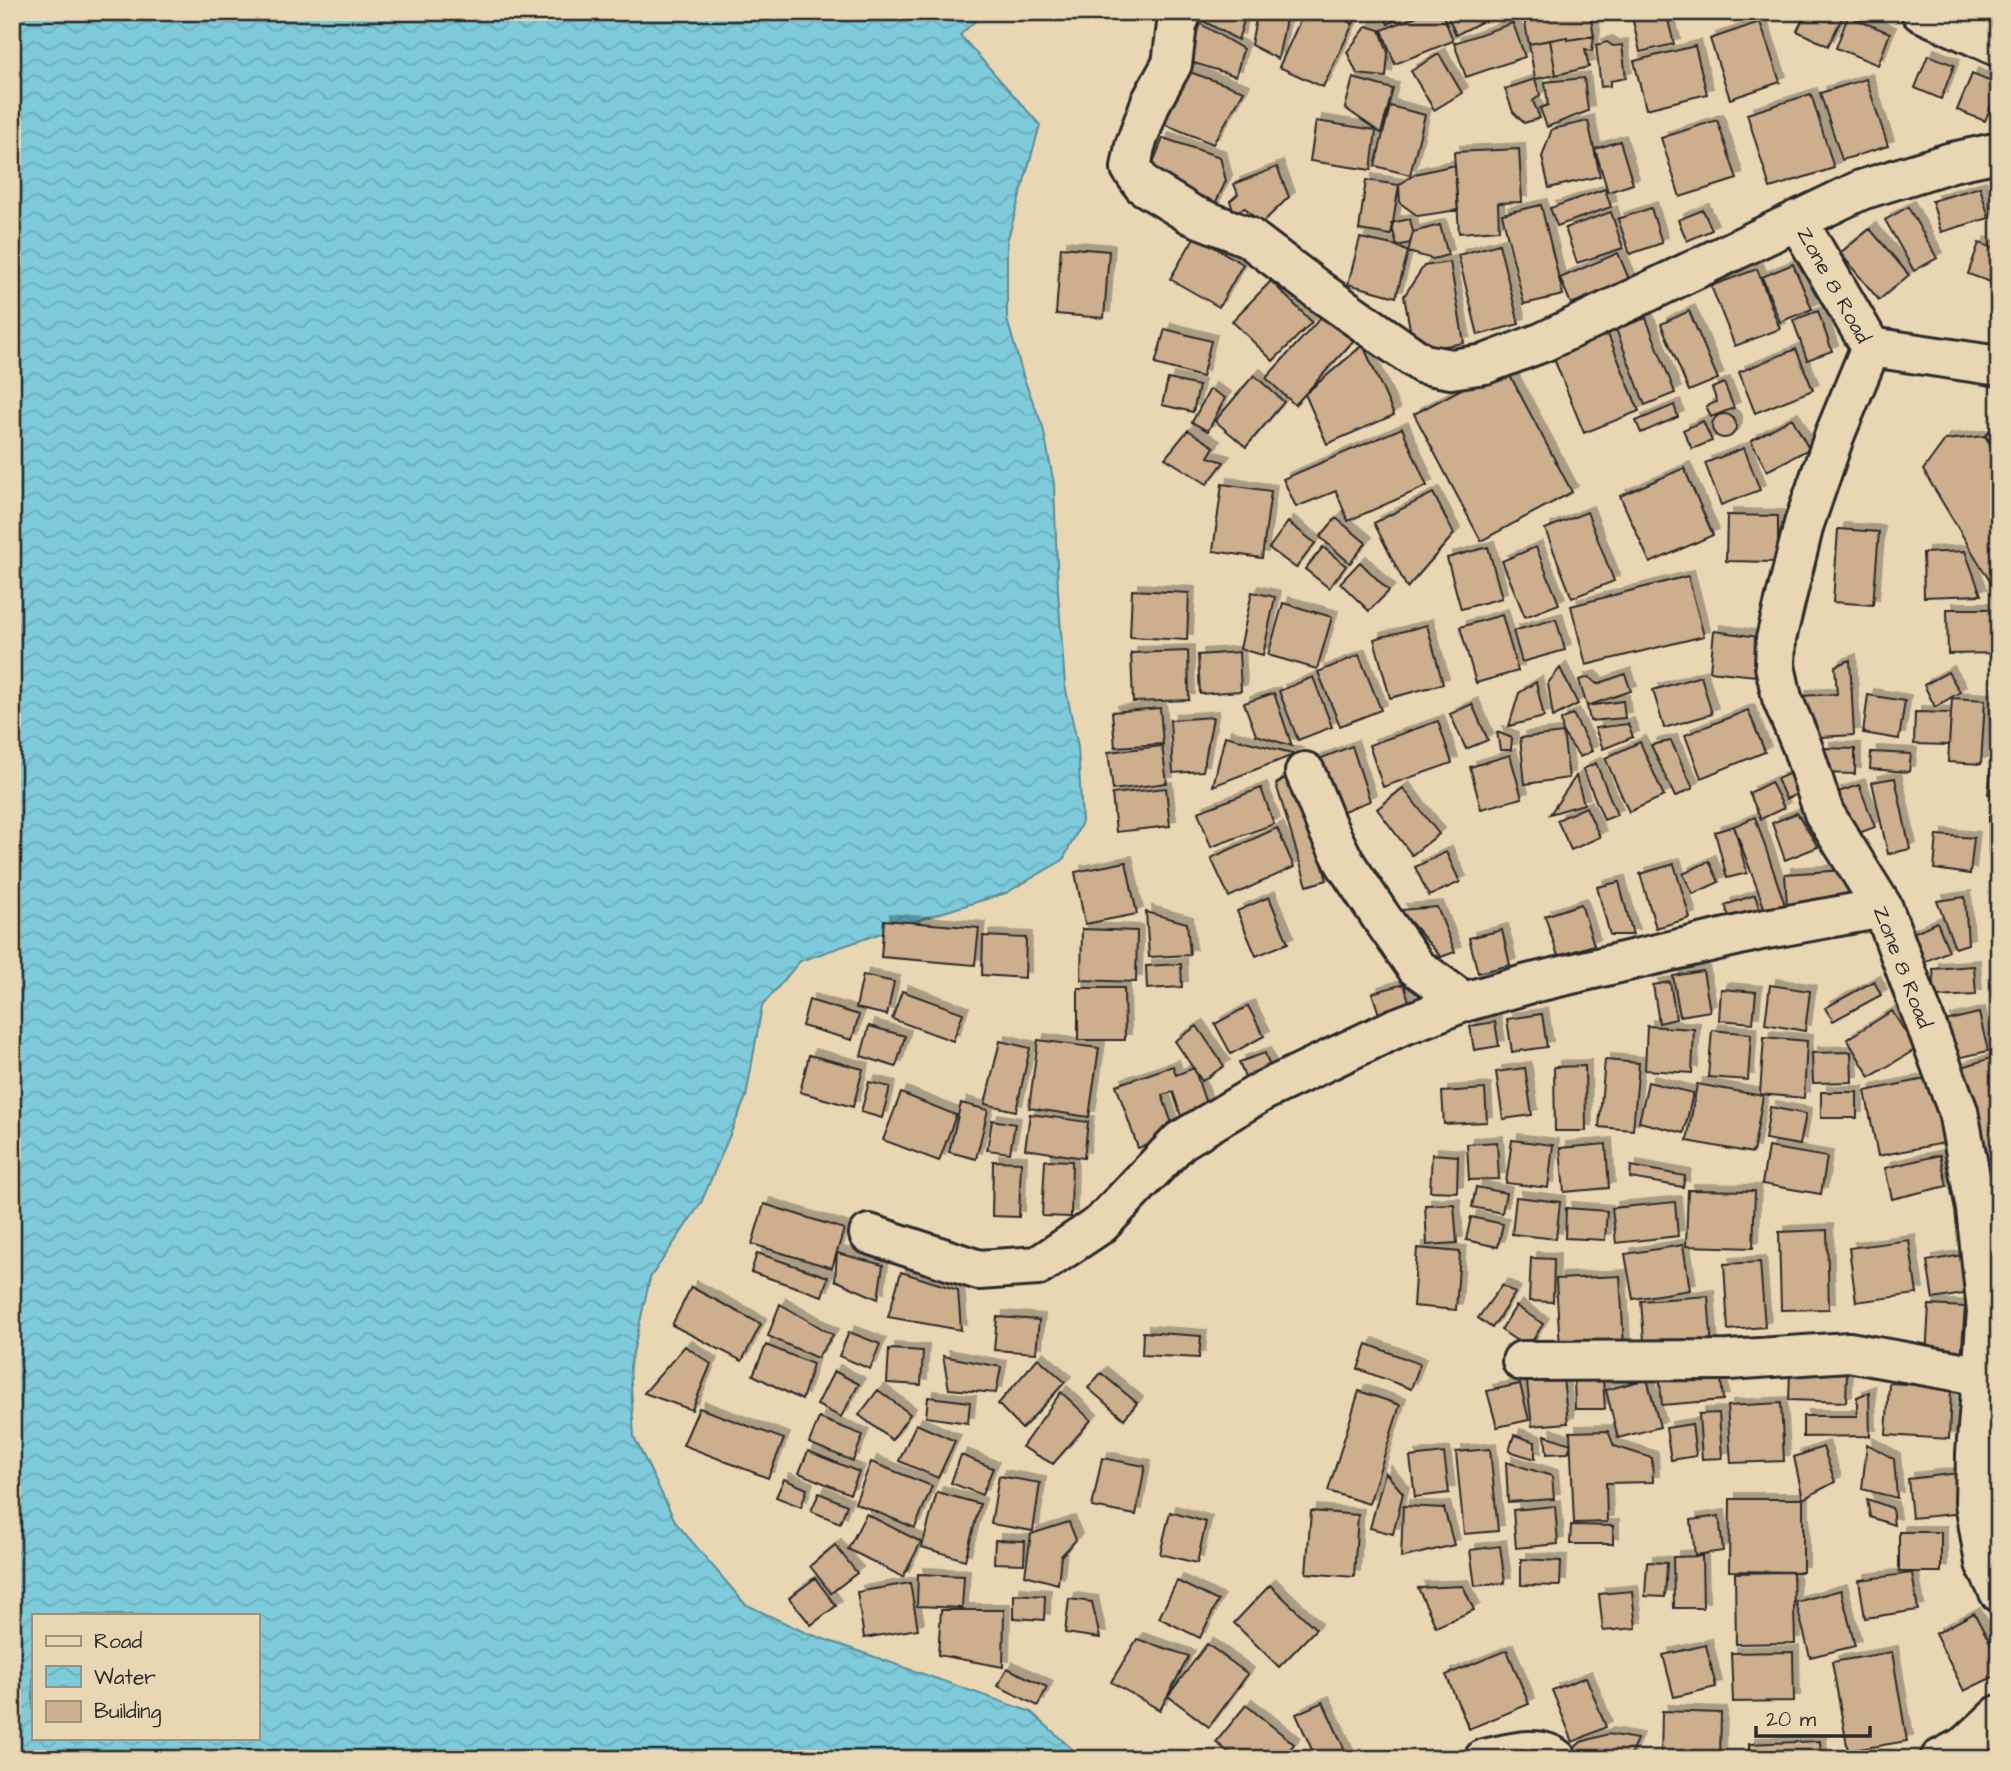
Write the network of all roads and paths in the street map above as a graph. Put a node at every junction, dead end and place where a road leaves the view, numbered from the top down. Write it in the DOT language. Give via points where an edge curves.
graph roads {
  1 [pos="1182,12"];
  2 [pos="1922,12"];
  3 [pos="1999,47"];
  4 [pos="1999,152"];
  5 [pos="1797,220"];
  6 [pos="1871,347"];
  7 [pos="1999,366"];
  8 [pos="1305,772"];
  9 [pos="1883,908"];
  10 [pos="1464,1002"];
  11 [pos="1987,1207"];
  12 [pos="869,1234"];
  13 [pos="1522,1361"];
  14 [pos="1983,1377"];
  15 [pos="1999,1592"];
  16 [pos="1999,1715"];
  17 [pos="1484,1759"];
  18 [pos="1557,1759"];
  19 [pos="1940,1759"];
  1 -- 5 [label="street" via="1172,64 1151,102 1131,168 1143,185 1192,215 1248,237 1423,364 1451,369 1509,356"];
  2 -- 3 [label="street"];
  4 -- 5 [label="street" via="1861,190"];
  5 -- 6 [label="street, Zone 8 Road"];
  6 -- 7 [label="street"];
  6 -- 9 [label="street, Zone 8 Road" via="1804,524 1776,639 1775,666 1824,813"];
  8 -- 10 [label="street" via="1345,863 1402,947 1416,967"];
  9 -- 10 [label="street" via="1635,958"];
  9 -- 11 [label="street, Zone 8 Road" via="1958,1111"];
  10 -- 12 [label="street" via="1396,1028 1263,1091 1180,1141 1101,1224 1038,1266 979,1270"];
  11 -- 14 [label="street, Zone 8 Road"];
  13 -- 14 [label="street" via="1729,1360 1849,1352"];
  14 -- 15 [label="street, Zone 8 Road" via="1975,1503 1985,1563"];
  16 -- 19 [label="street" via="1967,1745"];
  17 -- 18 [label="street" via="1534,1751"];
}
